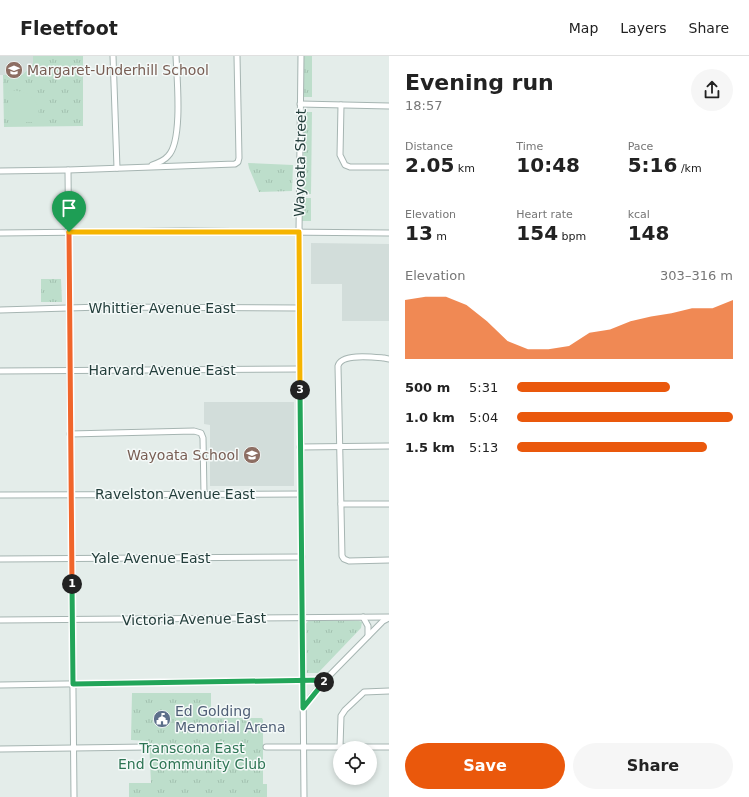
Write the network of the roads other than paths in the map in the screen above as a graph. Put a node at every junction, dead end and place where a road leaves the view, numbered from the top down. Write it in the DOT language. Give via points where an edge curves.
graph roads {
  1 [pos="113,56"];
  2 [pos="176,56"];
  3 [pos="237,56"];
  4 [pos="301,56"];
  5 [pos="300,104"];
  6 [pos="341,105"];
  7 [pos="389,106"];
  8 [pos="146,167"];
  9 [pos="389,167"];
  10 [pos="117,168"];
  11 [pos="68,170"];
  12 [pos="0,171"];
  13 [pos="69,232"];
  14 [pos="299,232"];
  15 [pos="389,233"];
  16 [pos="0,234"];
  17 [pos="299,308"];
  18 [pos="69,309"];
  19 [pos="0,310"];
  20 [pos="389,359"];
  21 [pos="300,369"];
  22 [pos="70,370"];
  23 [pos="0,371"];
  24 [pos="70,434"];
  25 [pos="340,446"];
  26 [pos="389,446"];
  27 [pos="300,447"];
  28 [pos="204,494"];
  29 [pos="301,494"];
  30 [pos="0,495"];
  31 [pos="72,495"];
  32 [pos="341,504"];
  33 [pos="389,504"];
  34 [pos="302,557"];
  35 [pos="0,559"];
  36 [pos="72,559"];
  37 [pos="389,560"];
  38 [pos="303,617"];
  39 [pos="363,617"];
  40 [pos="389,617"];
  41 [pos="0,620"];
  42 [pos="72,620"];
  43 [pos="368,636"];
  44 [pos="325,680"];
  45 [pos="303,681"];
  46 [pos="73,684"];
  47 [pos="0,685"];
  48 [pos="389,691"];
  49 [pos="303,708"];
  50 [pos="340,741"];
  51 [pos="147,747"];
  52 [pos="266,747"];
  53 [pos="303,747"];
  54 [pos="333,747"];
  55 [pos="377,747"];
  56 [pos="389,747"];
  57 [pos="73,748"];
  58 [pos="0,749"];
  59 [pos="74,797"];
  60 [pos="304,797"];
  1 -- 10 [label="street"];
  2 -- 8 [label="street" via="177,133 174,146 169,156 159,163"];
  3 -- 8 [label="street" via="238,162 231,165"];
  4 -- 5 [label="street, Wayoata Street"];
  5 -- 6 [label="street"];
  5 -- 14 [label="street, Wayoata Street"];
  6 -- 7 [label="street"];
  6 -- 9 [label="street" via="340,155 344,165"];
  8 -- 10 [label="street"];
  10 -- 11 [label="street"];
  11 -- 12 [label="street"];
  11 -- 13 [label="street"];
  13 -- 14 [label="street"];
  13 -- 16 [label="street"];
  13 -- 18 [label="street"];
  14 -- 15 [label="street"];
  14 -- 17 [label="street, Wayoata Street"];
  17 -- 18 [label="street, Whittier Avenue East"];
  17 -- 21 [label="street, Wayoata Street"];
  18 -- 19 [label="street, Whittier Avenue East"];
  18 -- 22 [label="street"];
  20 -- 25 [label="street" via="350,357 339,362"];
  21 -- 22 [label="street, Harvard Avenue East"];
  21 -- 27 [label="street, Wayoata Street"];
  22 -- 23 [label="street, Harvard Avenue East"];
  22 -- 24 [label="street"];
  24 -- 28 [label="street" via="194,431 201,433 204,438"];
  24 -- 31 [label="street"];
  25 -- 26 [label="street"];
  25 -- 27 [label="street"];
  25 -- 32 [label="street"];
  27 -- 29 [label="street, Wayoata Street"];
  28 -- 29 [label="street, Ravelston Avenue East"];
  28 -- 31 [label="street, Ravelston Avenue East"];
  29 -- 34 [label="street, Wayoata Street"];
  30 -- 31 [label="street, Ravelston Avenue East"];
  31 -- 36 [label="street"];
  32 -- 33 [label="street"];
  32 -- 37 [label="street" via="341,552 344,559"];
  34 -- 36 [label="street, Yale Avenue East"];
  34 -- 38 [label="street, Wayoata Street"];
  35 -- 36 [label="street, Yale Avenue East"];
  36 -- 42 [label="street"];
  38 -- 39 [label="street, Victoria Avenue East"];
  38 -- 42 [label="street, Victoria Avenue East"];
  38 -- 45 [label="street, Wayoata Street"];
  39 -- 40 [label="street, Victoria Avenue East"];
  39 -- 43 [label="street" via="368,626"];
  40 -- 43 [label="street"];
  41 -- 42 [label="street, Victoria Avenue East"];
  42 -- 46 [label="street"];
  43 -- 44 [label="street"];
  44 -- 45 [label="street"];
  44 -- 49 [label="street"];
  45 -- 46 [label="street"];
  45 -- 49 [label="street, Wayoata Street"];
  46 -- 47 [label="street"];
  46 -- 57 [label="street"];
  48 -- 50 [label="street" via="364,692 345,710 340,720"];
  49 -- 53 [label="street, Wayoata Street"];
  51 -- 57 [label="street"];
  52 -- 53 [label="street"];
  53 -- 54 [label="street"];
  53 -- 60 [label="street, Wayoata Street"];
  55 -- 56 [label="street"];
  57 -- 58 [label="street"];
  57 -- 59 [label="street"];
}
